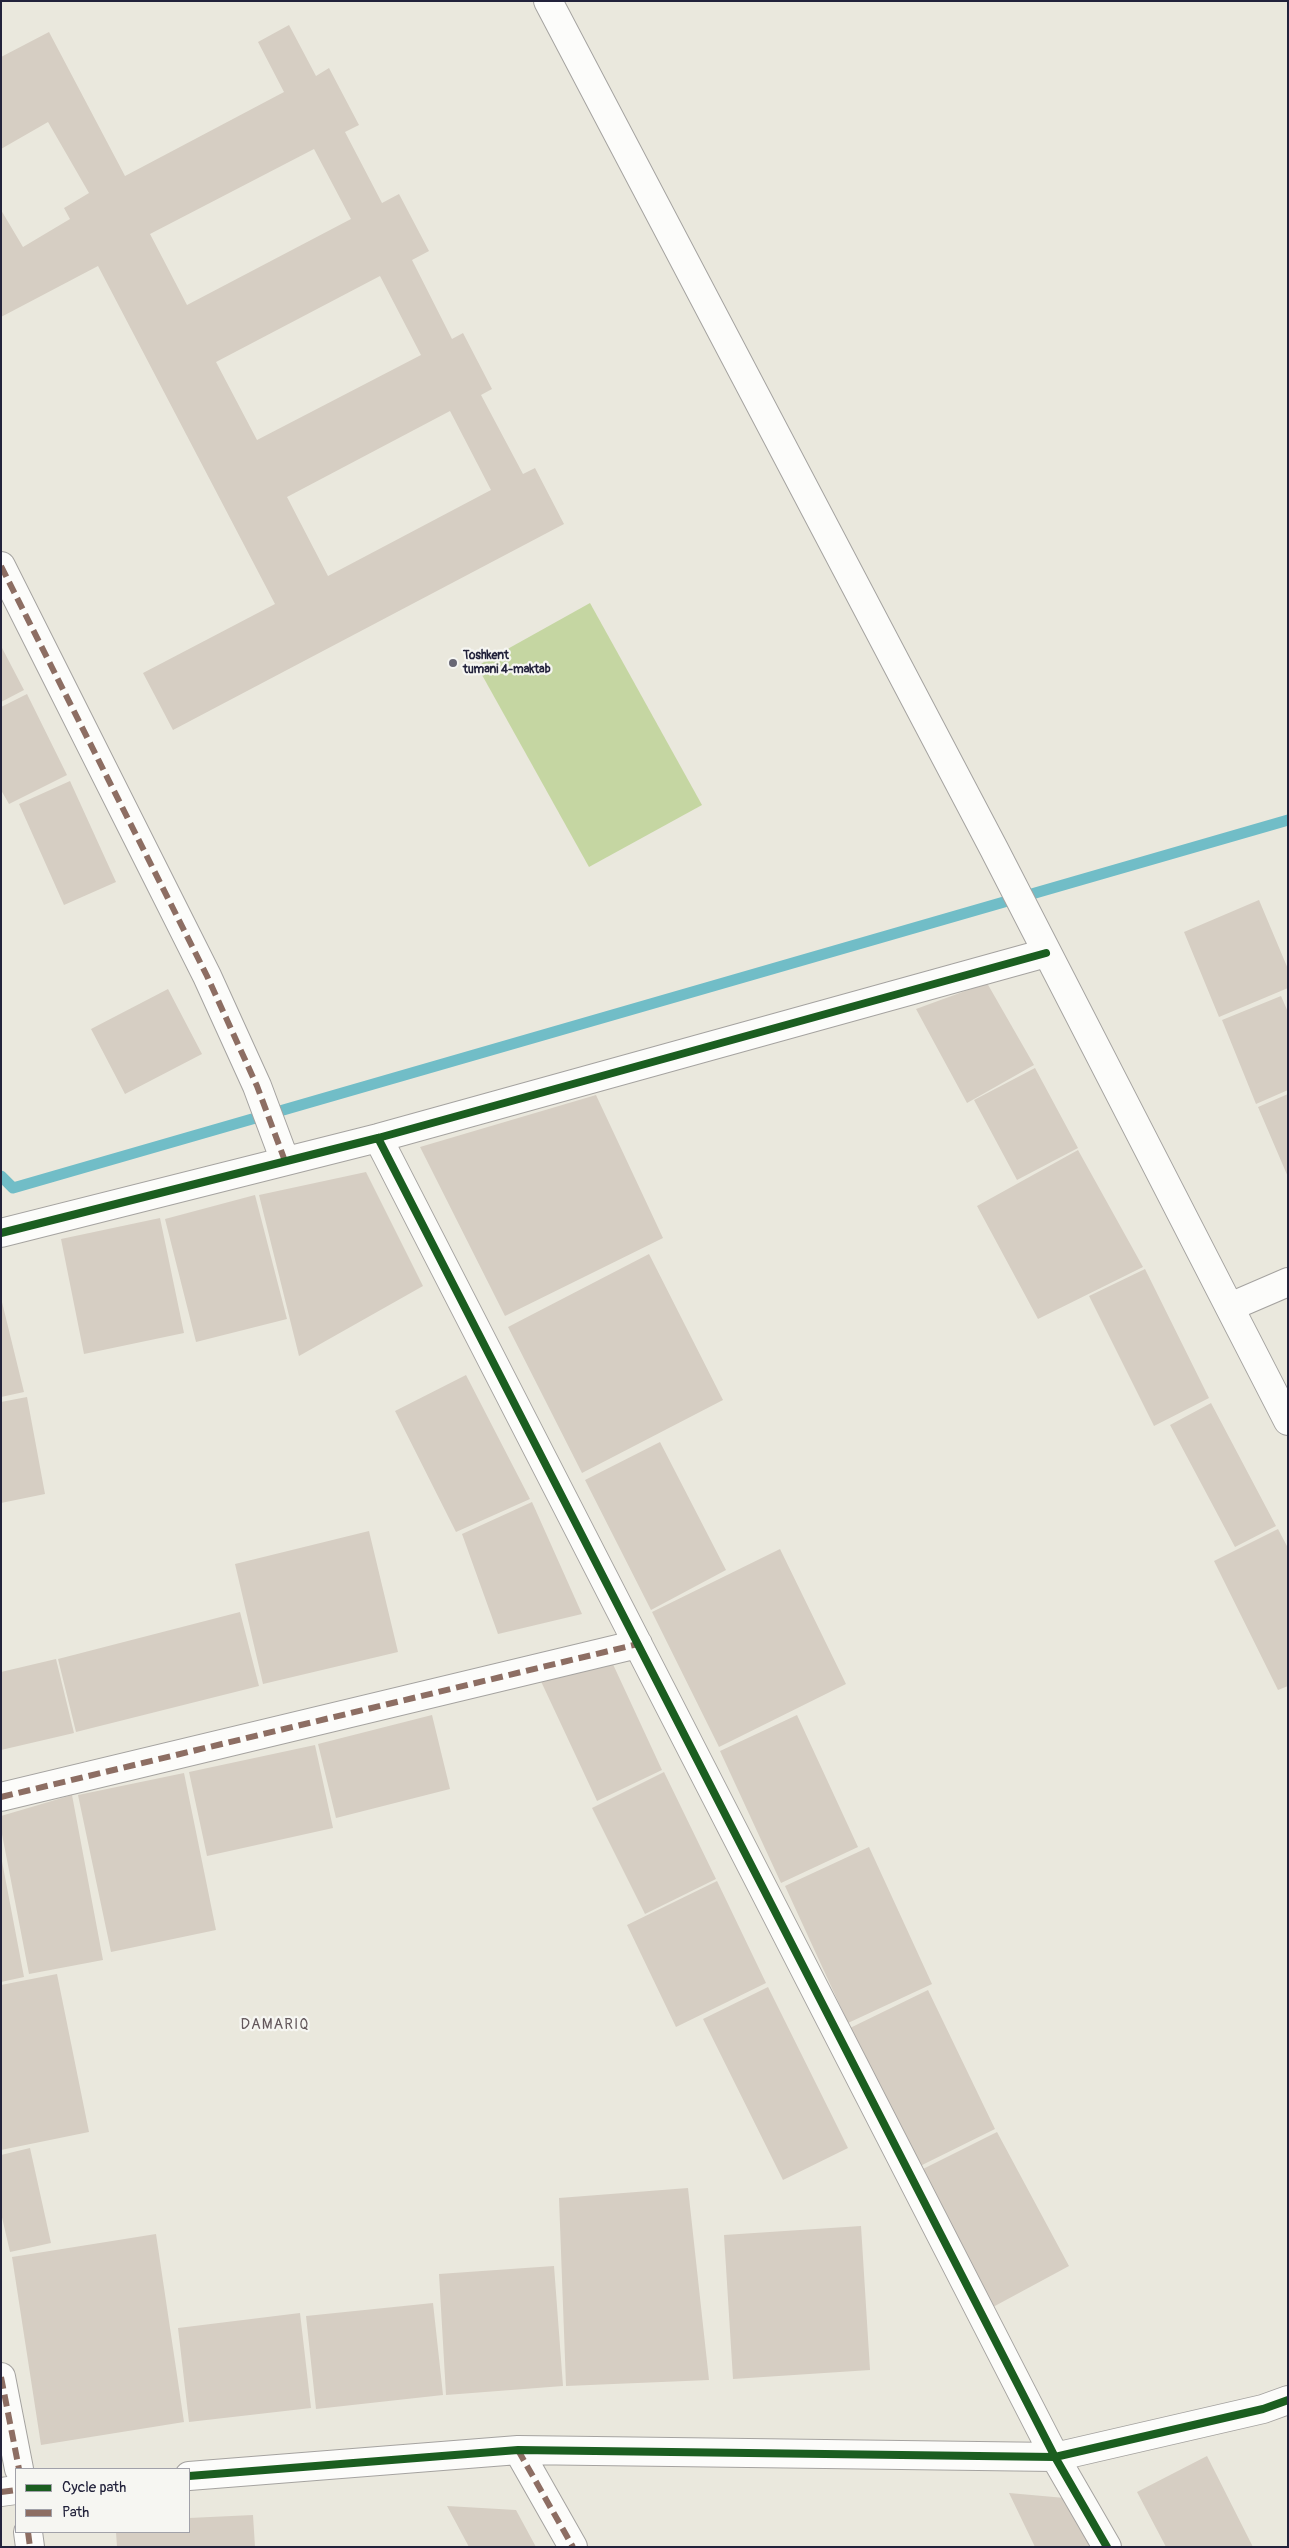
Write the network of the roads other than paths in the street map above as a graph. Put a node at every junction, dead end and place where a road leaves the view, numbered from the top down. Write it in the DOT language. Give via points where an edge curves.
graph roads {
  1 [pos="548,1"];
  2 [pos="1,566"];
  3 [pos="1046,953"];
  4 [pos="378,1138"];
  5 [pos="285,1161"];
  6 [pos="1,1233"];
  7 [pos="1288,1282"];
  8 [pos="1230,1307"];
  9 [pos="1288,1421"];
  10 [pos="638,1644"];
  11 [pos="1,1797"];
  12 [pos="1,2377"];
  13 [pos="1288,2400"];
  14 [pos="518,2450"];
  15 [pos="1055,2457"];
  16 [pos="19,2468"];
  17 [pos="190,2476"];
  18 [pos="15,2490"];
  19 [pos="1,2492"];
  20 [pos="28,2533"];
  21 [pos="30,2547"];
  22 [pos="573,2547"];
  23 [pos="1107,2547"];
  1 -- 3 [label="street"];
  2 -- 5 [label="street" via="207,976 257,1086"];
  3 -- 4 [label="street"];
  3 -- 8 [label="street"];
  4 -- 5 [label="street"];
  4 -- 10 [label="street"];
  5 -- 6 [label="street"];
  7 -- 8 [label="street"];
  8 -- 9 [label="street"];
  10 -- 11 [label="street"];
  10 -- 15 [label="street"];
  12 -- 16 [label="street"];
  13 -- 15 [label="street" via="1263,2409"];
  14 -- 15 [label="street"];
  14 -- 17 [label="street"];
  14 -- 22 [label="street"];
  15 -- 23 [label="street"];
  18 -- 19 [label="street"];
  20 -- 21 [label="street"];
}
